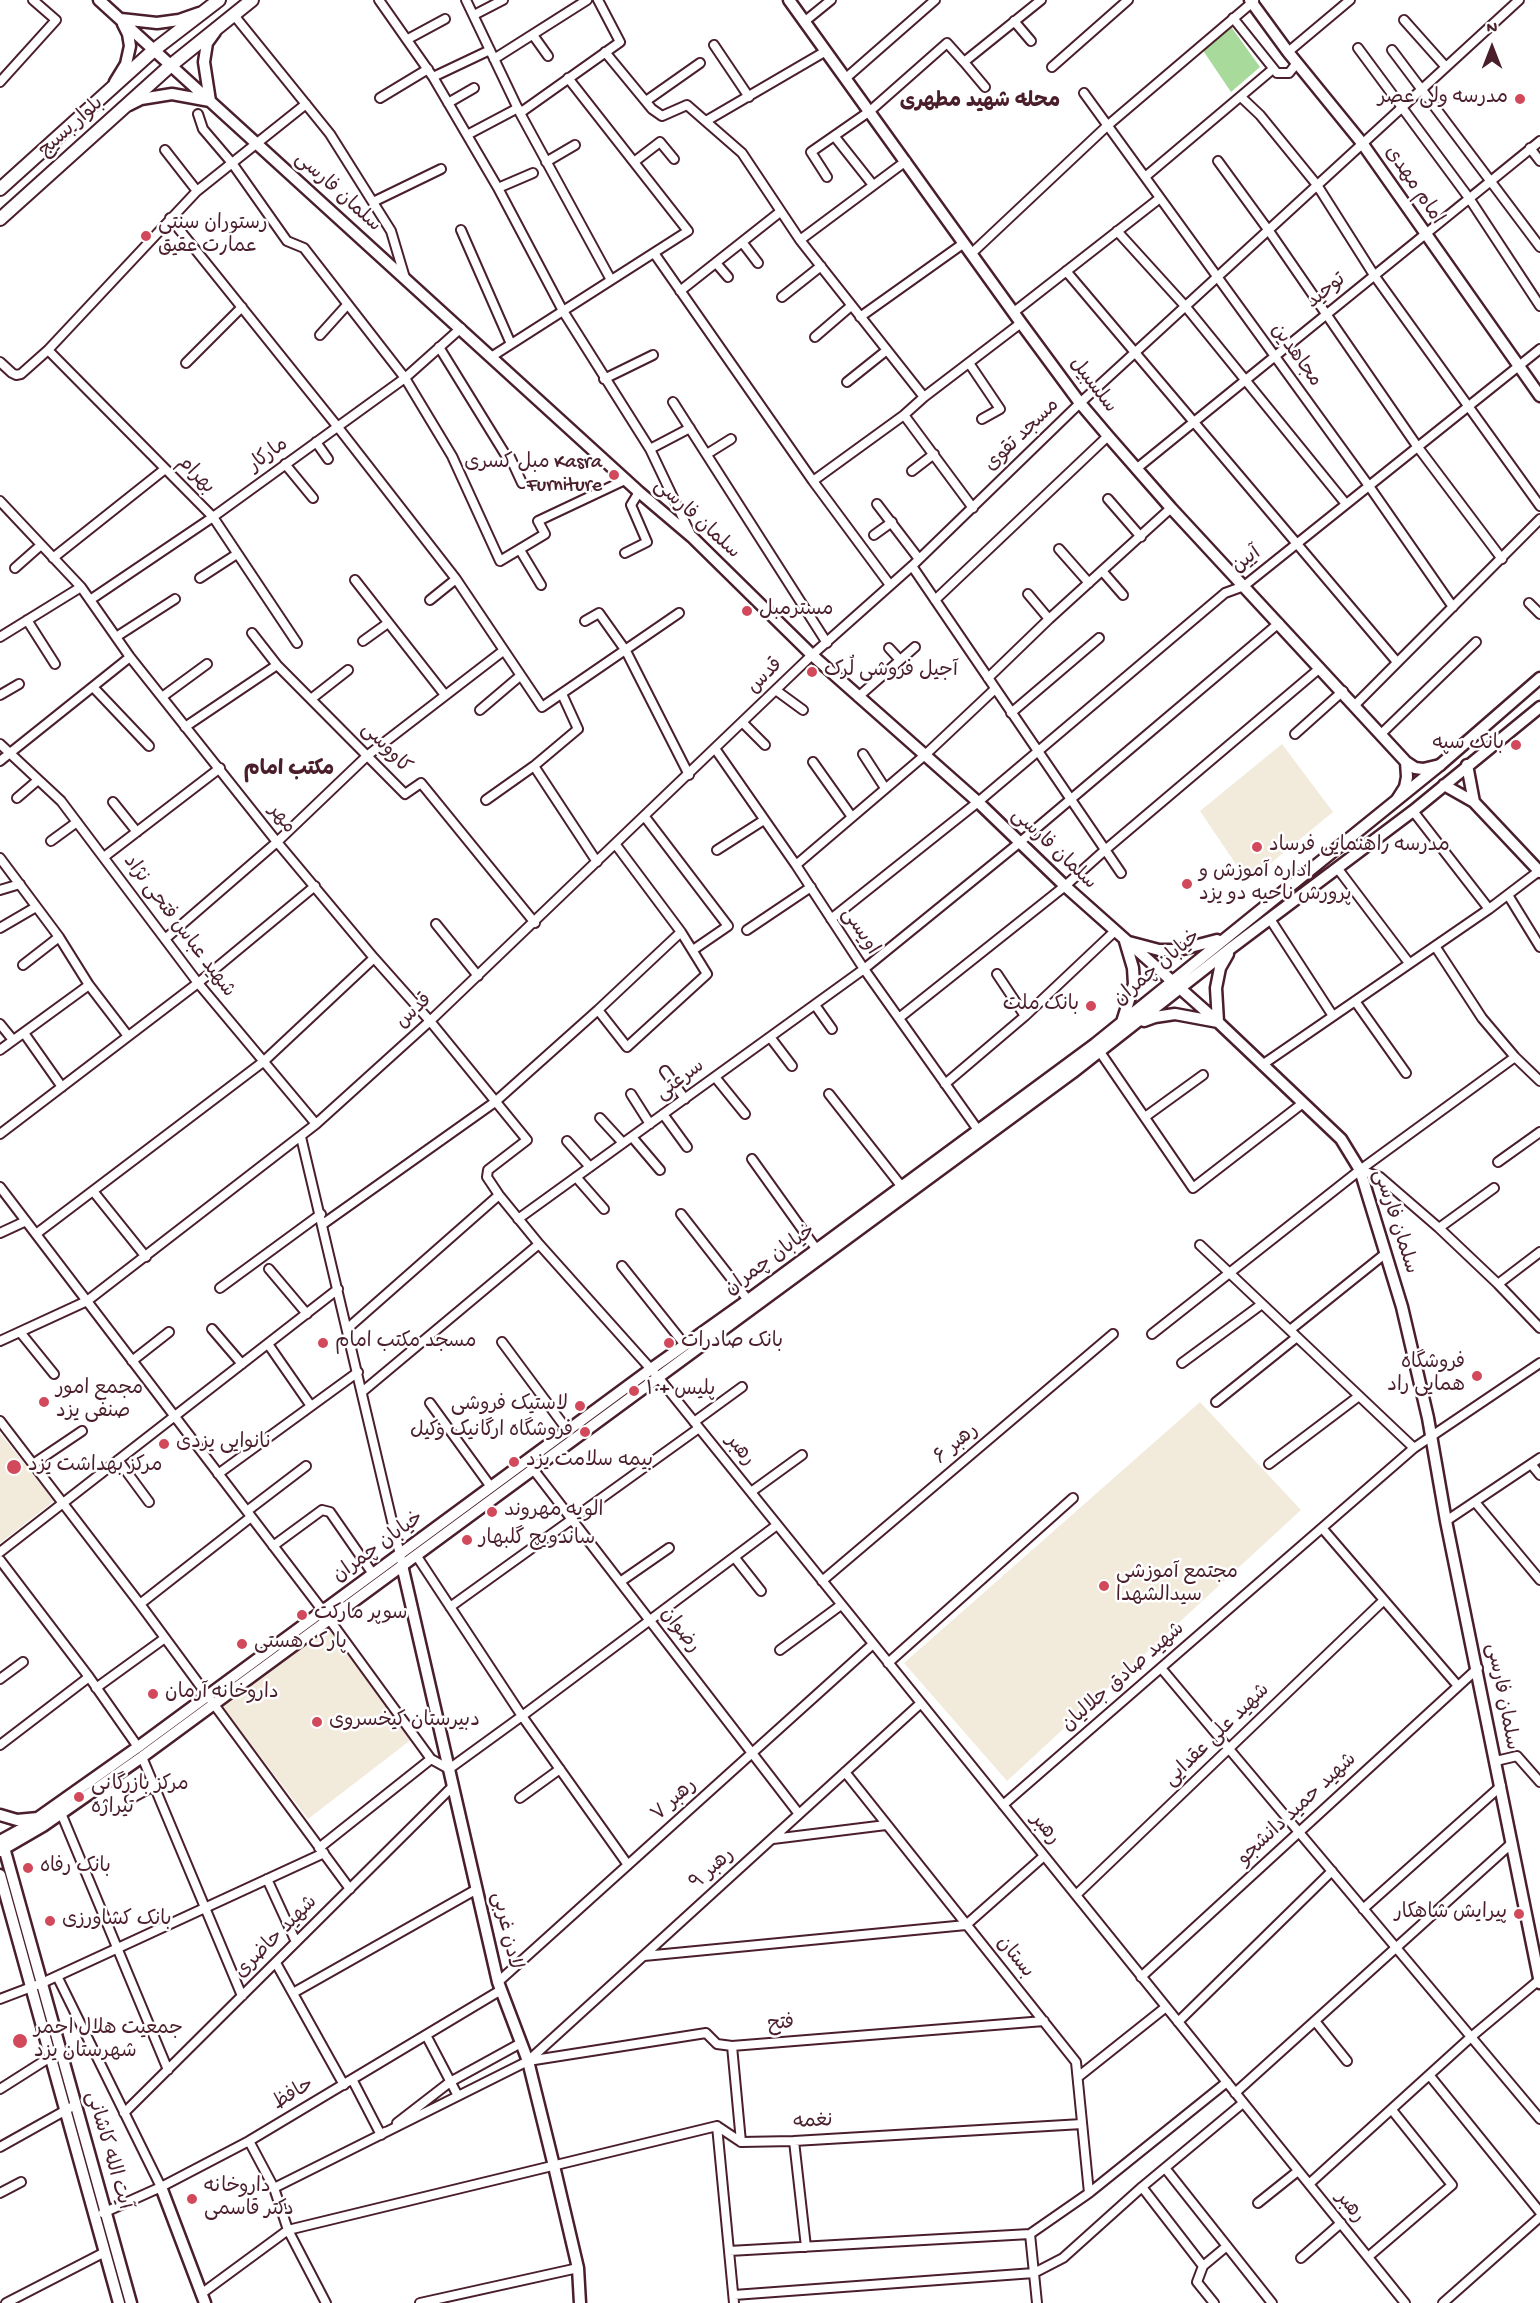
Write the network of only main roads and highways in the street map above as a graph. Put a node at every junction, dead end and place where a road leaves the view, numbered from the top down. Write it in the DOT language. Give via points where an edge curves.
graph roads {
  1 [pos="99,0"];
  2 [pos="219,0"];
  3 [pos="252,0"];
  4 [pos="789,0"];
  5 [pos="1252,1"];
  6 [pos="200,12"];
  7 [pos="120,19"];
  8 [pos="218,26"];
  9 [pos="154,50"];
  10 [pos="170,66"];
  11 [pos="111,89"];
  12 [pos="210,101"];
  13 [pos="125,107"];
  14 [pos="1,186"];
  15 [pos="5,211"];
  16 [pos="0,219"];
  17 [pos="1540,396"];
  18 [pos="1540,678"];
  19 [pos="1540,707"];
  20 [pos="1406,762"];
  21 [pos="1440,765"];
  22 [pos="1467,765"];
  23 [pos="1444,785"];
  24 [pos="1398,798"];
  25 [pos="1474,802"];
  26 [pos="1540,872"];
  27 [pos="1262,908"];
  28 [pos="1269,919"];
  29 [pos="1223,938"];
  30 [pos="1125,941"];
  31 [pos="1231,948"];
  32 [pos="1172,980"];
  33 [pos="1180,989"];
  34 [pos="1218,1022"];
  35 [pos="1126,1025"];
  36 [pos="654,1373"];
  37 [pos="401,1560"];
  38 [pos="326,1615"];
  39 [pos="140,1752"];
  40 [pos="0,1815"];
  41 [pos="38,1818"];
  42 [pos="21,1840"];
  43 [pos="1,1843"];
  44 [pos="10,1867"];
  45 [pos="0,1875"];
  46 [pos="1539,1981"];
  47 [pos="37,1985"];
  48 [pos="70,2107"];
  49 [pos="161,2187"];
  50 [pos="100,2213"];
  51 [pos="203,2298"];
  52 [pos="119,2303"];
  53 [pos="131,2303"];
  54 [pos="580,2303"];
  1 -- 7 [label="main road, سلمان فارسی"];
  2 -- 6 [label="main road, بلوار بسیج"];
  3 -- 8 [label="main road, بلوار بسیج"];
  4 -- 20 [label="main road, سلسبیل" via="1080,403 1171,508"];
  5 -- 17 [label="main road, امام مهدی" via="1362,143"];
  6 -- 7 [label="main road" via="157,23"];
  6 -- 9 [label="main road, بلوار بسیج"];
  7 -- 9 [label="main road, سلمان فارسی"];
  7 -- 11 [label="main road" via="130,46 126,64"];
  8 -- 10 [label="main road, بلوار بسیج"];
  8 -- 12 [label="main road" via="207,43 204,62"];
  9 -- 10 [label="main road, سلمان فارسی"];
  9 -- 11 [label="main road, بلوار بسیج"];
  10 -- 12 [label="main road, سلمان فارسی"];
  10 -- 13 [label="main road, بلوار بسیج"];
  11 -- 14 [label="main road, بلوار بسیج"];
  12 -- 13 [label="main road" via="172,94 141,99"];
  12 -- 30 [label="main road, سلمان فارسی" via="692,537 812,655 978,802"];
  13 -- 15 [label="main road, بلوار بسیج"];
  15 -- 16 [label="main road, بلوار بسیج"];
  18 -- 21 [label="main road, خیابان چمران"];
  19 -- 22 [label="main road, خیابان چمران"];
  20 -- 21 [label="main road" via="1423,769"];
  20 -- 24 [label="main road" via="1405,787"];
  21 -- 24 [label="main road, خیابان چمران"];
  22 -- 23 [label="main road, خیابان چمران"];
  22 -- 25 [label="main road"];
  23 -- 25 [label="main road"];
  23 -- 28 [label="main road, خیابان چمران"];
  24 -- 27 [label="main road, خیابان چمران"];
  25 -- 26 [label="main road"];
  27 -- 28 [label="main road"];
  27 -- 29 [label="main road, خیابان چمران"];
  28 -- 31 [label="main road, خیابان چمران"];
  29 -- 30 [label="main road" via="1179,950 1159,950"];
  29 -- 32 [label="main road, خیابان چمران"];
  30 -- 32 [label="main road, سلمان فارسی"];
  30 -- 35 [label="main road" via="1134,984"];
  31 -- 33 [label="main road, خیابان چمران"];
  31 -- 34 [label="main road" via="1220,968 1216,988"];
  32 -- 33 [label="main road, سلمان فارسی"];
  32 -- 35 [label="main road, خیابان چمران"];
  33 -- 34 [label="main road, سلمان فارسی"];
  33 -- 35 [label="main road, خیابان چمران"];
  34 -- 35 [label="main road" via="1175,1014"];
  34 -- 46 [label="main road, سلمان فارسی" via="1341,1139 1360,1170 1402,1307 1432,1437"];
  35 -- 36 [label="main road, خیابان چمران" via="685,1345"];
  35 -- 36 [label="main road, خیابان چمران" via="1100,1052"];
  36 -- 37 [label="main road, خیابان چمران" via="491,1487"];
  36 -- 37 [label="main road, خیابان چمران" via="533,1469 416,1555"];
  37 -- 38 [label="main road, خیابان چمران"];
  37 -- 38 [label="main road, خیابان چمران" via="373,1574"];
  37 -- 54 [label="main road, لادن غربی" via="500,1986 528,2061 554,2166 578,2268"];
  38 -- 39 [label="main road, خیابان چمران"];
  39 -- 41 [label="main road, خیابان چمران"];
  39 -- 42 [label="main road, خیابان چمران"];
  40 -- 41 [label="main road" via="17,1820"];
  41 -- 43 [label="main road, خیابان چمران"];
  42 -- 43 [label="main road, خیابان چمران"];
  42 -- 44 [label="main road"];
  43 -- 44 [label="main road, آیت الله کاشانی"];
  44 -- 47 [label="main road, آیت الله کاشانی"];
  45 -- 47 [label="main road, آیت الله کاشانی"];
  47 -- 48 [label="main road, آیت الله کاشانی" via="51,2057"];
  47 -- 48 [label="main road, آیت الله کاشانی" via="61,2051"];
  48 -- 50 [label="main road, آیت الله کاشانی"];
  49 -- 51 [label="main road"];
  50 -- 52 [label="main road, آیت الله کاشانی" via="105,2252"];
  50 -- 53 [label="main road, آیت الله کاشانی"];
}
